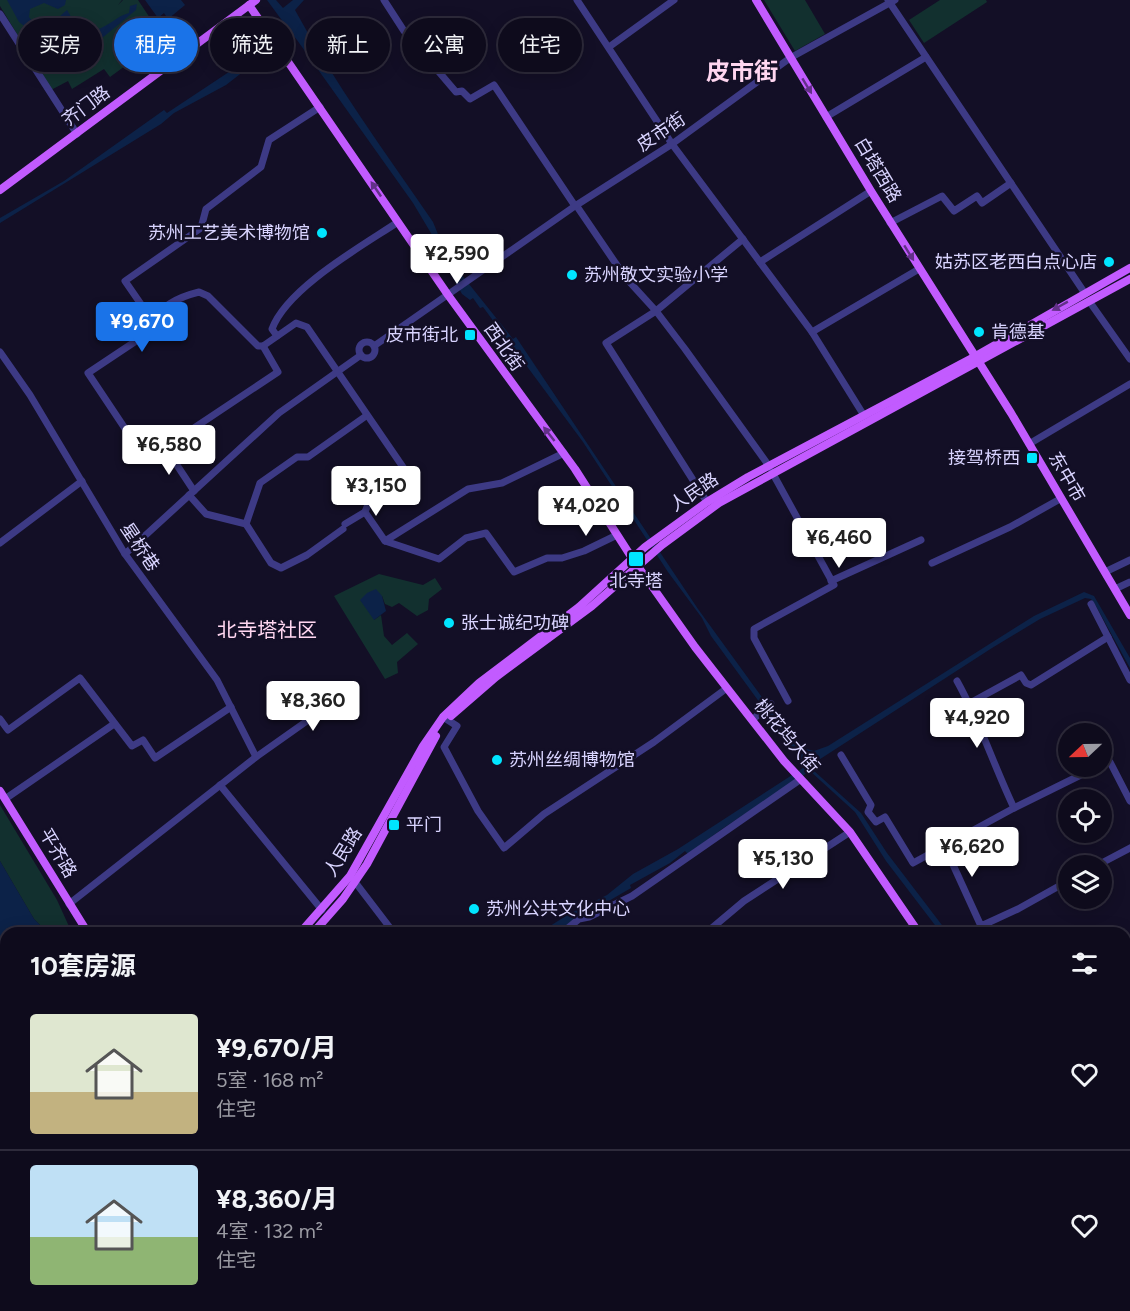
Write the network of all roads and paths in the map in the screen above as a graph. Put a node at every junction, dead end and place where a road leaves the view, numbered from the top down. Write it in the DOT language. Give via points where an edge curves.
graph roads {
  1 [pos="384,0"];
  2 [pos="576,0"];
  3 [pos="674,0"];
  4 [pos="757,0"];
  5 [pos="891,1"];
  6 [pos="253,2"];
  7 [pos="0,14"];
  8 [pos="609,47"];
  9 [pos="926,57"];
  10 [pos="790,58"];
  11 [pos="320,107"];
  12 [pos="826,117"];
  13 [pos="77,134"];
  14 [pos="672,144"];
  15 [pos="1011,183"];
  16 [pos="0,190"];
  17 [pos="870,191"];
  18 [pos="575,206"];
  19 [pos="398,222"];
  20 [pos="890,223"];
  21 [pos="743,239"];
  22 [pos="760,262"];
  23 [pos="1130,268"];
  24 [pos="919,269"];
  25 [pos="1130,279"];
  26 [pos="1084,292"];
  27 [pos="448,295"];
  28 [pos="1089,301"];
  29 [pos="656,311"];
  30 [pos="157,327"];
  31 [pos="812,332"];
  32 [pos="277,336"];
  33 [pos="263,346"];
  34 [pos="374,346"];
  35 [pos="0,352"];
  36 [pos="361,355"];
  37 [pos="1130,359"];
  38 [pos="976,360"];
  39 [pos="337,371"];
  40 [pos="1130,384"];
  41 [pos="863,414"];
  42 [pos="366,416"];
  43 [pos="1029,444"];
  44 [pos="165,447"];
  45 [pos="564,453"];
  46 [pos="771,469"];
  47 [pos="82,482"];
  48 [pos="192,493"];
  49 [pos="1060,499"];
  50 [pos="707,502"];
  51 [pos="365,512"];
  52 [pos="246,524"];
  53 [pos="617,535"];
  54 [pos="921,540"];
  55 [pos="385,541"];
  56 [pos="659,541"];
  57 [pos="0,543"];
  58 [pos="124,554"];
  59 [pos="1130,560"];
  60 [pos="635,562"];
  61 [pos="932,563"];
  62 [pos="1105,572"];
  63 [pos="831,581"];
  64 [pos="1130,582"];
  65 [pos="1115,590"];
  66 [pos="1091,604"];
  67 [pos="1130,615"];
  68 [pos="1108,637"];
  69 [pos="1130,680"];
  70 [pos="957,681"];
  71 [pos="355,687"];
  72 [pos="727,688"];
  73 [pos="788,701"];
  74 [pos="970,703"];
  75 [pos="771,705"];
  76 [pos="231,707"];
  77 [pos="446,718"];
  78 [pos="0,719"];
  79 [pos="752,720"];
  80 [pos="114,724"];
  81 [pos="841,755"];
  82 [pos="256,757"];
  83 [pos="1112,766"];
  84 [pos="798,777"];
  85 [pos="1077,777"];
  86 [pos="220,785"];
  87 [pos="0,790"];
  88 [pos="5,799"];
  89 [pos="1130,801"];
  90 [pos="1014,808"];
  91 [pos="850,832"];
  92 [pos="944,845"];
  93 [pos="1130,848"];
  94 [pos="1112,858"];
  95 [pos="352,878"];
  96 [pos="1058,887"];
  97 [pos="69,904"];
  98 [pos="322,910"];
  99 [pos="84,927"];
  100 [pos="306,927"];
  101 [pos="317,927"];
  102 [pos="389,927"];
  103 [pos="569,927"];
  104 [pos="713,927"];
  105 [pos="915,927"];
  106 [pos="111,1311"];
  107 [pos="118,1311"];
  1 -- 18 [label="street" via="404,31 456,92 462,91 470,99 494,85"];
  2 -- 8 [label="street"];
  3 -- 8 [label="street"];
  4 -- 10 [label="main road, 白塔西路"];
  5 -- 9 [label="street"];
  5 -- 10 [label="street, 皮市街"];
  6 -- 11 [label="main road, 西北街"];
  6 -- 13 [label="main road, 齐门路"];
  7 -- 13 [label="street"];
  8 -- 14 [label="street"];
  9 -- 12 [label="street"];
  9 -- 15 [label="street"];
  10 -- 12 [label="main road, 白塔西路, one-way"];
  10 -- 14 [label="street, 皮市街"];
  19 -- 11 [label="main road, 西北街, one-way"];
  11 -- 30 [label="street" via="269,140 261,167 206,209 201,228 125,281"];
  12 -- 17 [label="main road, 白塔西路"];
  13 -- 16 [label="main road, 齐门路"];
  14 -- 18 [label="street, 皮市街"];
  14 -- 21 [label="street"];
  15 -- 20 [label="street" via="982,203 977,196 954,211 942,196"];
  15 -- 26 [label="street"];
  17 -- 20 [label="main road, 白塔西路"];
  17 -- 22 [label="street"];
  18 -- 27 [label="street, 皮市街"];
  18 -- 29 [label="street" via="625,277"];
  19 -- 27 [label="main road, 西北街"];
  19 -- 32 [label="street" via="302,288 276,318 272,329"];
  20 -- 24 [label="main road, 白塔西路, one-way"];
  21 -- 22 [label="street"];
  21 -- 29 [label="street"];
  22 -- 31 [label="street"];
  23 -- 26 [label="main road, 人民路"];
  24 -- 31 [label="street"];
  24 -- 38 [label="main road, 白塔西路"];
  25 -- 28 [label="main road, 人民路"];
  26 -- 38 [label="main road, 人民路, one-way"];
  27 -- 34 [label="street, 皮市街"];
  45 -- 27 [label="main road, 西北街, one-way"];
  28 -- 37 [label="street"];
  28 -- 38 [label="main road, 人民路"];
  29 -- 46 [label="street"];
  29 -- 50 [label="street" via="606,344"];
  30 -- 33 [label="street" via="160,311 203,292 256,345"];
  30 -- 44 [label="street" via="88,373 146,460"];
  31 -- 41 [label="street"];
  32 -- 33 [label="street"];
  32 -- 39 [label="street" via="294,324 305,325"];
  33 -- 44 [label="street" via="278,372"];
  34 -- 36 [label="street" via="372,357"];
  34 -- 36 [label="street" via="369,342 363,344"];
  35 -- 47 [label="street, 星桥巷"];
  36 -- 39 [label="street"];
  38 -- 41 [label="main road, 人民路"];
  38 -- 43 [label="main road, 东中市"];
  38 -- 46 [label="main road, 人民路"];
  39 -- 42 [label="street"];
  39 -- 48 [label="street" via="279,413"];
  40 -- 43 [label="street"];
  41 -- 46 [label="main road, 人民路"];
  42 -- 51 [label="street" via="405,474 402,482 369,502"];
  42 -- 52 [label="street" via="308,457 297,457 260,483"];
  43 -- 49 [label="main road, 东中市"];
  44 -- 48 [label="street"];
  45 -- 53 [label="main road, 西北街"];
  45 -- 55 [label="street" via="502,483 468,489"];
  46 -- 50 [label="main road, 人民路"];
  46 -- 56 [label="main road, 人民路"];
  46 -- 63 [label="street"];
  47 -- 57 [label="street"];
  47 -- 58 [label="street, 星桥巷"];
  48 -- 52 [label="street" via="206,514"];
  48 -- 58 [label="street"];
  49 -- 61 [label="street"];
  49 -- 62 [label="main road, 东中市"];
  50 -- 56 [label="main road, 人民路"];
  51 -- 52 [label="street" via="307,555 281,568 271,563"];
  51 -- 55 [label="street"];
  53 -- 55 [label="street" via="584,551 547,558 514,572 486,533 466,538 439,559"];
  53 -- 60 [label="main road, 西北街"];
  54 -- 63 [label="street"];
  56 -- 60 [label="main road, 人民路"];
  58 -- 76 [label="street, 星桥巷" via="217,680"];
  59 -- 62 [label="street"];
  60 -- 72 [label="main road, 桃花坞大街"];
  60 -- 77 [label="main road, 人民路" via="478,683"];
  62 -- 65 [label="main road, 东中市"];
  63 -- 73 [label="street" via="834,585 754,629 754,638"];
  64 -- 65 [label="street"];
  65 -- 67 [label="main road, 东中市"];
  66 -- 68 [label="street"];
  68 -- 69 [label="street"];
  68 -- 74 [label="street" via="1031,686 1022,675"];
  70 -- 74 [label="street"];
  71 -- 82 [label="street"];
  72 -- 77 [label="street" via="544,814 504,848 478,811 444,747 457,726"];
  72 -- 79 [label="main road, 桃花坞大街"];
  74 -- 90 [label="street"];
  75 -- 79 [label="street"];
  76 -- 80 [label="street" via="155,758 143,740 132,746"];
  76 -- 82 [label="street, 星桥巷"];
  77 -- 95 [label="main road, 人民路"];
  78 -- 80 [label="street" via="8,730 80,678"];
  79 -- 84 [label="main road, 桃花坞大街"];
  80 -- 88 [label="street"];
  81 -- 92 [label="street" via="871,805 868,812 876,822 885,817 914,863"];
  82 -- 86 [label="street"];
  83 -- 89 [label="street"];
  84 -- 91 [label="main road, 桃花坞大街"];
  84 -- 103 [label="street" via="632,896"];
  85 -- 90 [label="street"];
  86 -- 97 [label="street"];
  86 -- 98 [label="street"];
  87 -- 88 [label="main road, 平齐路"];
  88 -- 97 [label="main road, 平齐路"];
  90 -- 92 [label="street"];
  91 -- 104 [label="street" via="744,901"];
  91 -- 105 [label="main road, 桃花坞大街"];
  92 -- 96 [label="street" via="981,926"];
  93 -- 94 [label="street"];
  95 -- 98 [label="main road, 人民路"];
  95 -- 101 [label="main road, 人民路"];
  95 -- 102 [label="street"];
  97 -- 99 [label="main road, 平齐路"];
  98 -- 100 [label="main road, 人民路"];
  106 -- 107 [label="street"];
}
